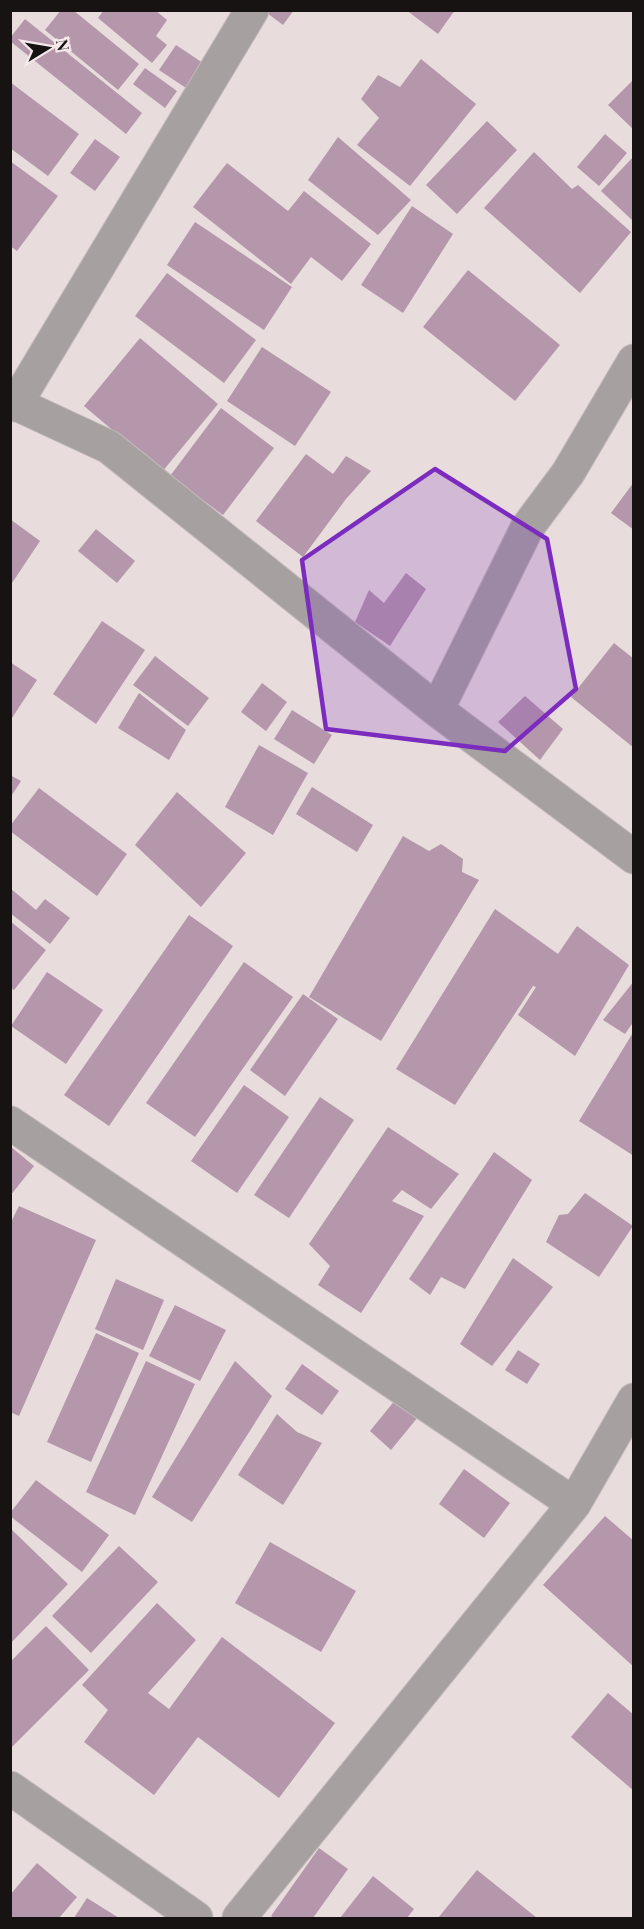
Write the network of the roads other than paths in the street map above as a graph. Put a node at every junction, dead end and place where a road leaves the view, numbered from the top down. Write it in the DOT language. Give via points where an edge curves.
graph roads {
  1 [pos="252,10"];
  2 [pos="633,361"];
  3 [pos="13,403"];
  4 [pos="437,711"];
  5 [pos="633,858"];
  6 [pos="10,1123"];
  7 [pos="633,1400"];
  8 [pos="574,1504"];
  9 [pos="10,1788"];
  10 [pos="196,1918"];
  11 [pos="239,1918"];
  1 -- 3 [label="street"];
  2 -- 4 [label="street" via="568,473 527,528"];
  3 -- 4 [label="street" via="109,447"];
  4 -- 5 [label="street"];
  6 -- 8 [label="street"];
  7 -- 8 [label="street"];
  8 -- 11 [label="street"];
  9 -- 10 [label="street"];
}
